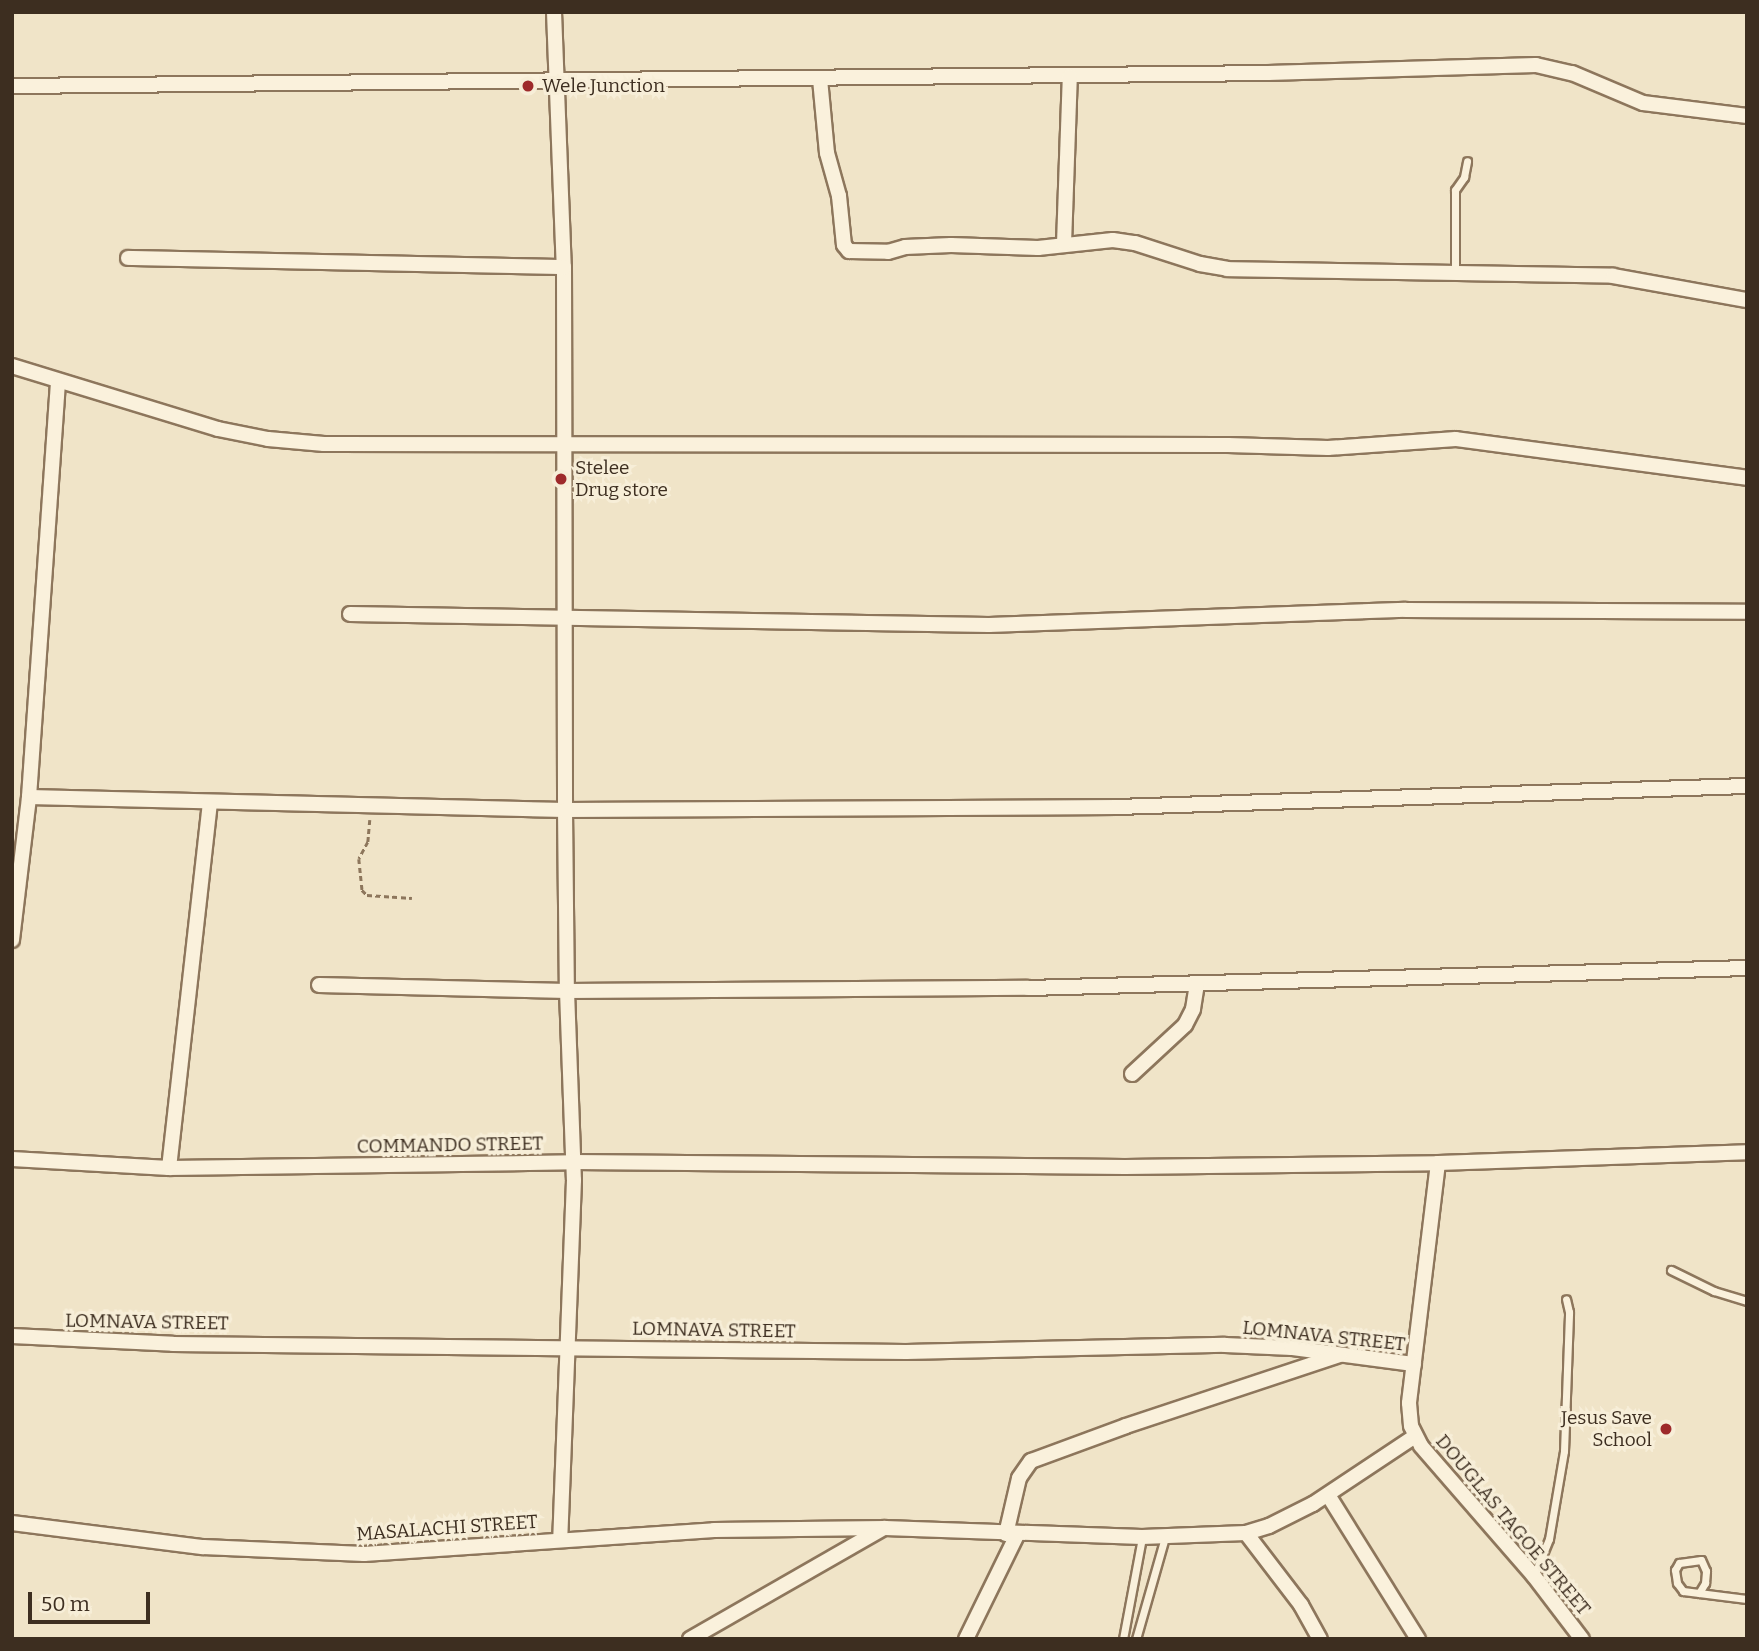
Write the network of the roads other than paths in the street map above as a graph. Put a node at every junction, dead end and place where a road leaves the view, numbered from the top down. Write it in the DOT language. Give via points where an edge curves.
graph roads {
  1 [pos="554,12"];
  2 [pos="1070,76"];
  3 [pos="820,79"];
  4 [pos="557,83"];
  5 [pos="12,86"];
  6 [pos="1747,116"];
  7 [pos="1467,160"];
  8 [pos="1063,244"];
  9 [pos="128,258"];
  10 [pos="564,267"];
  11 [pos="1455,273"];
  12 [pos="1747,300"];
  13 [pos="12,366"];
  14 [pos="58,381"];
  15 [pos="566,445"];
  16 [pos="1747,478"];
  17 [pos="1747,612"];
  18 [pos="350,614"];
  19 [pos="564,618"];
  20 [pos="1747,786"];
  21 [pos="29,797"];
  22 [pos="209,803"];
  23 [pos="565,810"];
  24 [pos="12,940"];
  25 [pos="1747,968"];
  26 [pos="1197,984"];
  27 [pos="319,985"];
  28 [pos="566,991"];
  29 [pos="1132,1074"];
  30 [pos="1747,1152"];
  31 [pos="12,1159"];
  32 [pos="574,1162"];
  33 [pos="1438,1163"];
  34 [pos="169,1168"];
  35 [pos="1671,1270"];
  36 [pos="1566,1299"];
  37 [pos="1747,1301"];
  38 [pos="12,1336"];
  39 [pos="569,1348"];
  40 [pos="1342,1355"];
  41 [pos="1414,1364"];
  42 [pos="1414,1437"];
  43 [pos="1328,1495"];
  44 [pos="12,1523"];
  45 [pos="885,1528"];
  46 [pos="1012,1534"];
  47 [pos="1246,1534"];
  48 [pos="1166,1536"];
  49 [pos="1142,1537"];
  50 [pos="560,1539"];
  51 [pos="1534,1576"];
  52 [pos="1699,1593"];
  53 [pos="1747,1599"];
  54 [pos="690,1639"];
  55 [pos="966,1639"];
  56 [pos="1123,1639"];
  57 [pos="1136,1639"];
  58 [pos="1320,1639"];
  59 [pos="1418,1639"];
  60 [pos="1582,1639"];
  1 -- 4 [label="street"];
  2 -- 3 [label="street"];
  2 -- 6 [label="street" via="1536,65 1572,73 1643,103"];
  2 -- 8 [label="street"];
  3 -- 4 [label="street"];
  3 -- 8 [label="street" via="827,153 846,248 888,253 905,247"];
  4 -- 5 [label="street"];
  4 -- 10 [label="street"];
  7 -- 11 [label="lane" via="1465,177 1455,190"];
  8 -- 11 [label="street" via="1097,240 1135,243 1227,269"];
  9 -- 10 [label="street"];
  10 -- 15 [label="street"];
  11 -- 12 [label="street" via="1613,276"];
  13 -- 14 [label="street"];
  14 -- 15 [label="street" via="218,429 268,439 324,444"];
  14 -- 21 [label="street"];
  15 -- 16 [label="street" via="1328,448 1456,439"];
  15 -- 19 [label="street"];
  17 -- 19 [label="street" via="1406,610 1056,625"];
  18 -- 19 [label="street"];
  19 -- 23 [label="street"];
  20 -- 23 [label="street" via="1117,807"];
  21 -- 22 [label="street"];
  21 -- 24 [label="street"];
  22 -- 23 [label="street"];
  22 -- 34 [label="street"];
  23 -- 28 [label="street"];
  25 -- 26 [label="street"];
  26 -- 28 [label="street"];
  26 -- 29 [label="street" via="1194,1009 1185,1025"];
  27 -- 28 [label="street"];
  28 -- 32 [label="street"];
  30 -- 33 [label="street, COMMANDO STREET"];
  31 -- 34 [label="street, COMMANDO STREET"];
  32 -- 33 [label="street, COMMANDO STREET" via="890,1166"];
  32 -- 34 [label="street, COMMANDO STREET"];
  32 -- 39 [label="street"];
  33 -- 41 [label="street"];
  35 -- 37 [label="lane"];
  36 -- 51 [label="lane" via="1564,1451 1549,1539"];
  38 -- 39 [label="street, LOMNAVA STREET" via="173,1344"];
  39 -- 40 [label="street, LOMNAVA STREET" via="906,1352 1225,1345"];
  39 -- 50 [label="street"];
  40 -- 41 [label="street, LOMNAVA STREET"];
  40 -- 46 [label="street" via="1031,1461 1019,1478"];
  41 -- 42 [label="street" via="1409,1403"];
  42 -- 43 [label="street, MASALACHI STREET"];
  42 -- 51 [label="street, DOUGLAS TAGOE STREET"];
  43 -- 47 [label="street, MASALACHI STREET" via="1269,1527"];
  43 -- 59 [label="street"];
  44 -- 50 [label="street, MASALACHI STREET" via="281,1552 364,1554"];
  45 -- 46 [label="street, MASALACHI STREET"];
  45 -- 50 [label="street, MASALACHI STREET" via="714,1530"];
  45 -- 54 [label="street"];
  46 -- 49 [label="street, MASALACHI STREET"];
  46 -- 55 [label="street"];
  47 -- 48 [label="street, MASALACHI STREET"];
  47 -- 58 [label="street" via="1289,1587"];
  48 -- 49 [label="street, MASALACHI STREET"];
  48 -- 57 [label="lane"];
  49 -- 56 [label="lane"];
  51 -- 60 [label="street, DOUGLAS TAGOE STREET"];
  52 -- 52 [label="lane" via="1684,1591 1677,1583 1679,1563 1701,1560 1706,1571"];
  52 -- 53 [label="lane"];
}
